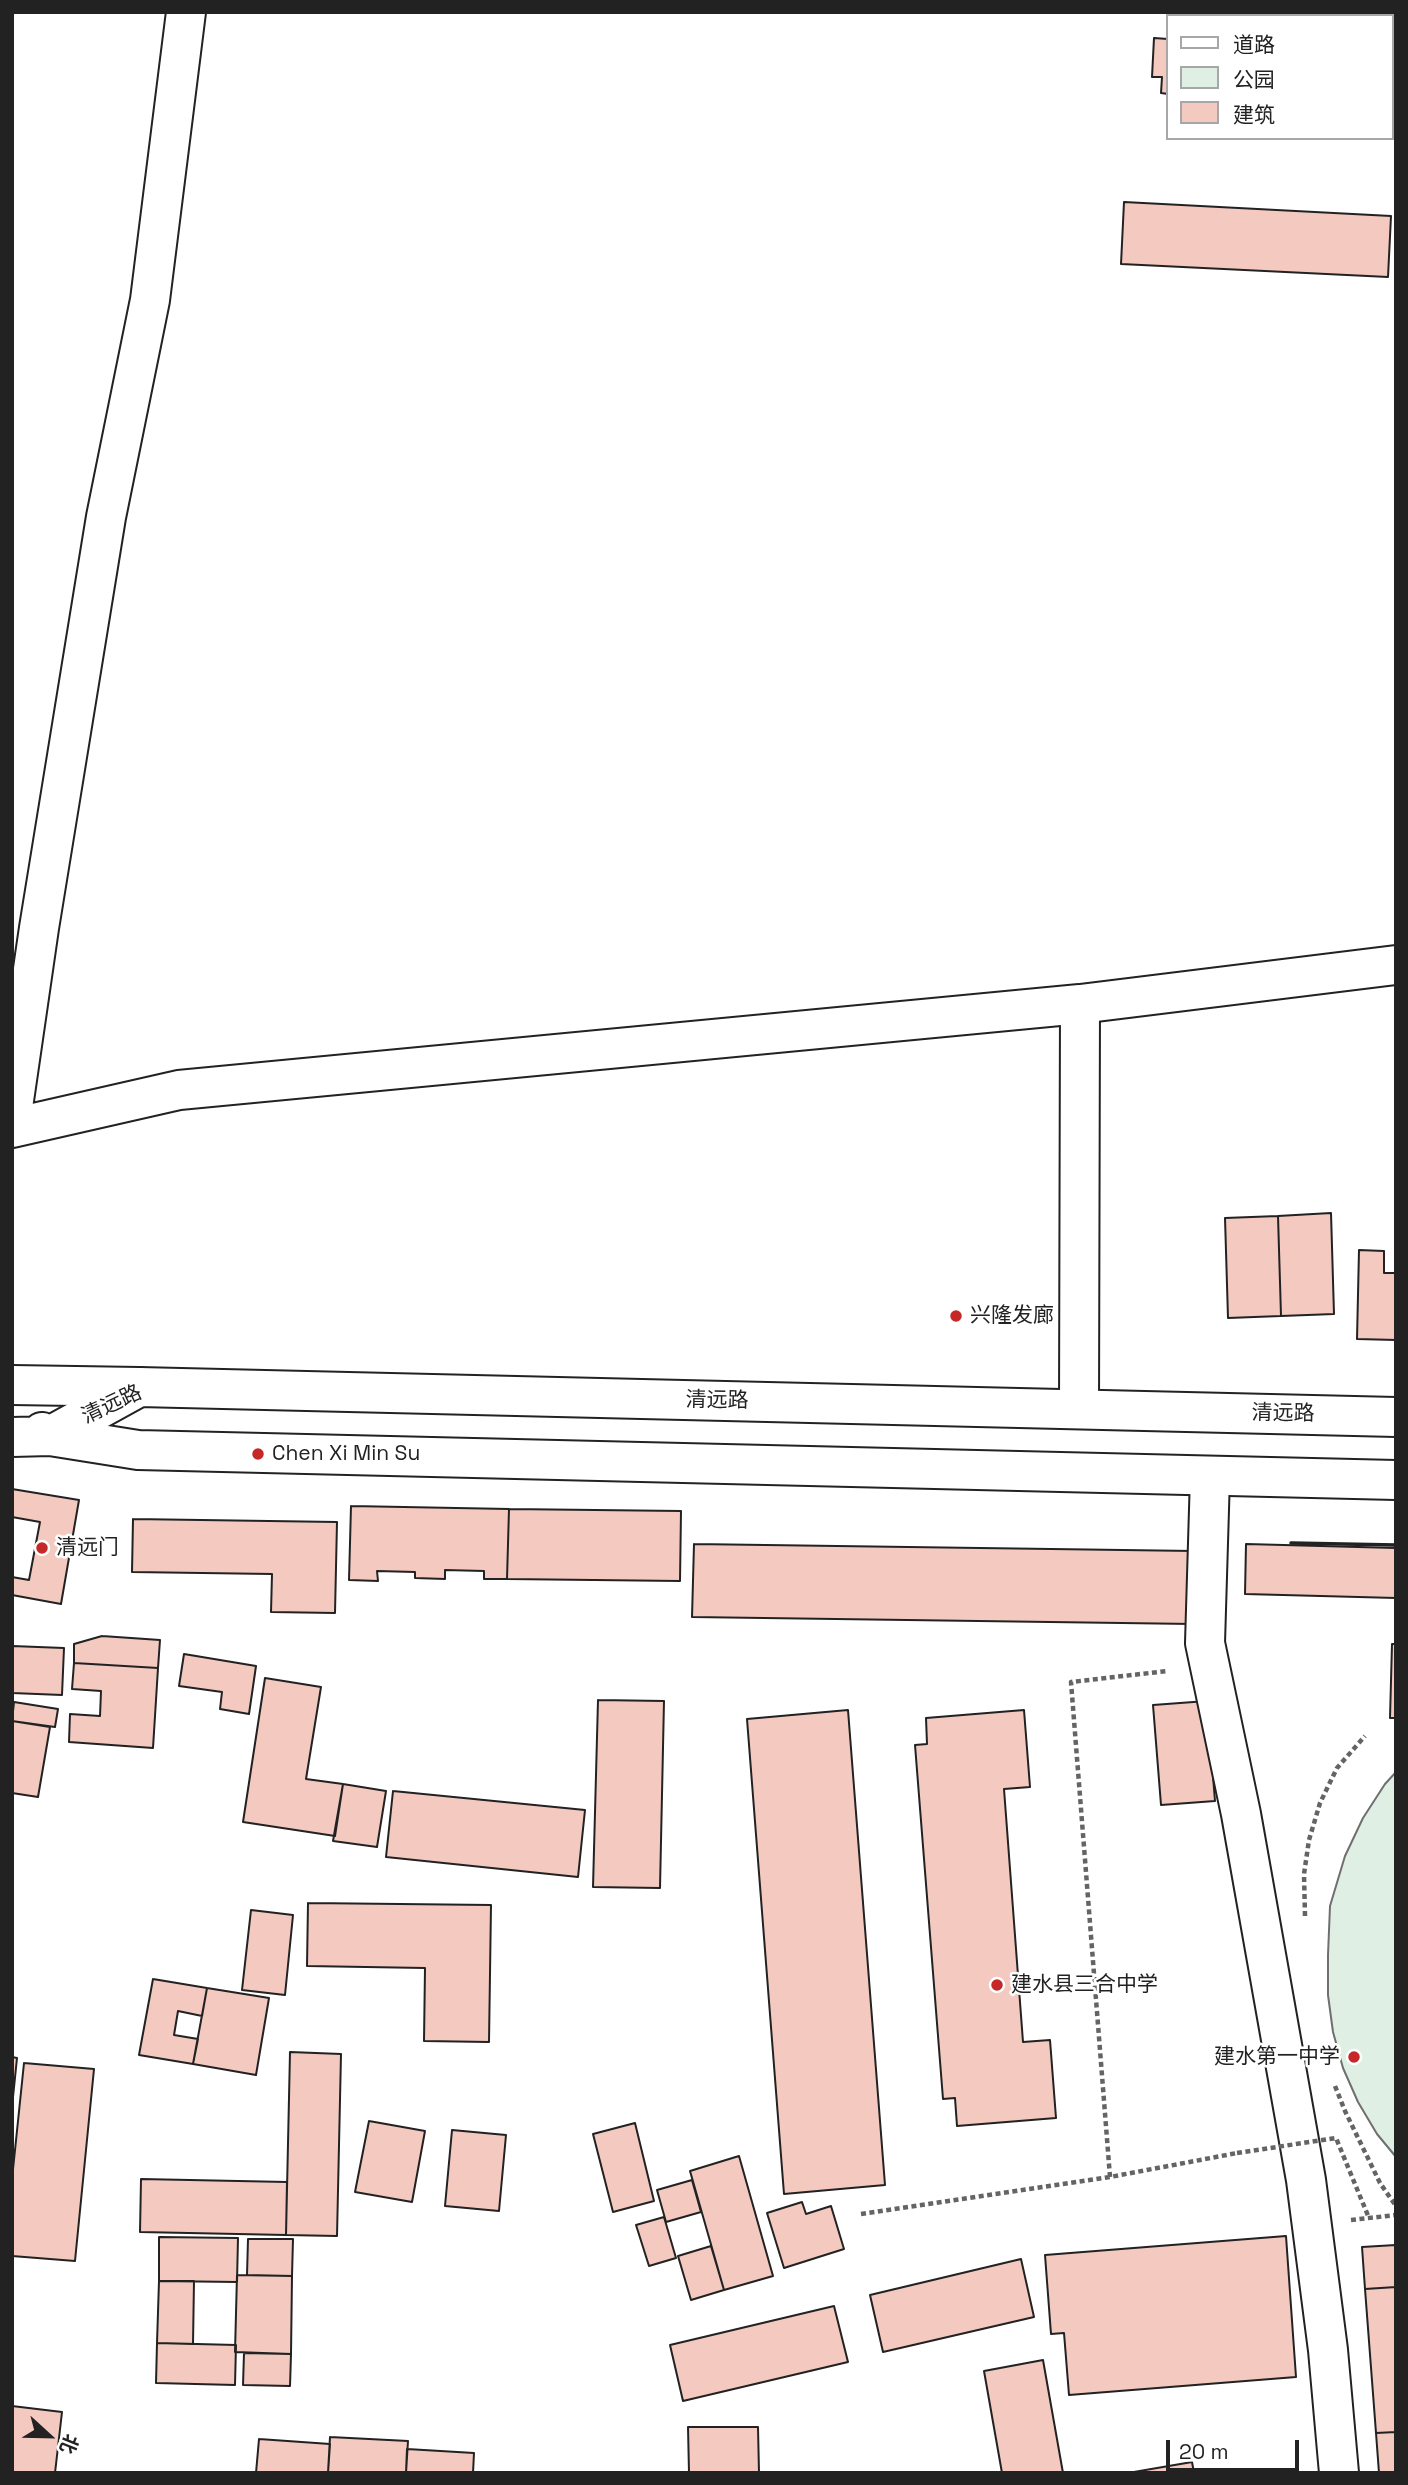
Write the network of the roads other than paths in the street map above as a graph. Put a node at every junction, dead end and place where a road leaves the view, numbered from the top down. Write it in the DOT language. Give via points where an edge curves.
graph roads {
  1 [pos="186,12"];
  2 [pos="1396,965"];
  3 [pos="1080,1004"];
  4 [pos="12,1114"];
  5 [pos="12,1128"];
  6 [pos="12,1385"];
  7 [pos="139,1387"];
  8 [pos="1079,1409"];
  9 [pos="12,1416"];
  10 [pos="1396,1417"];
  11 [pos="50,1436"];
  12 [pos="12,1437"];
  13 [pos="1210,1476"];
  14 [pos="1396,1480"];
  15 [pos="1339,2473"];
  1 -- 4 [label="street" via="150,300 106,517"];
  2 -- 3 [label="street"];
  3 -- 5 [label="street" via="179,1090"];
  3 -- 8 [label="street"];
  6 -- 7 [label="street"];
  7 -- 8 [label="street, 清远路"];
  7 -- 11 [label="street, 清远路"];
  8 -- 10 [label="street, 清远路"];
  9 -- 11 [label="street, 清远路"];
  11 -- 12 [label="street"];
  11 -- 13 [label="street, 清远路" via="138,1450"];
  13 -- 14 [label="street, 清远路"];
  13 -- 15 [label="street" via="1205,1643 1241,1814 1306,2180"];
}
